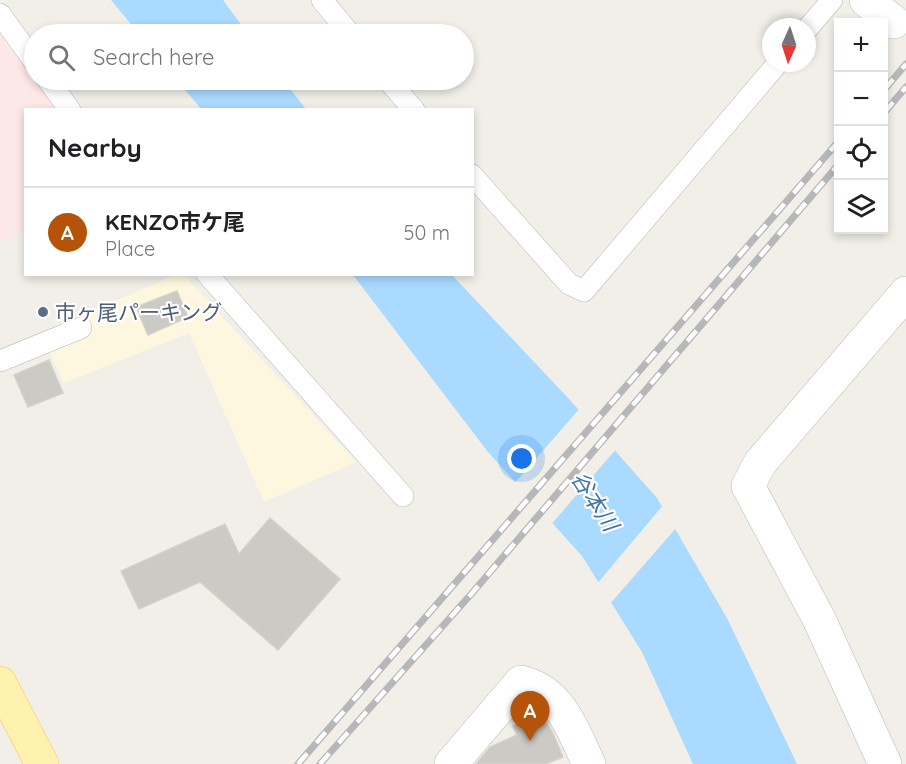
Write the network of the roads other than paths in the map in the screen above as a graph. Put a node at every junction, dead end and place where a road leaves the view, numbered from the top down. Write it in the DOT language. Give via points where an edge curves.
graph roads {
  1 [pos="322,0"];
  2 [pos="832,0"];
  3 [pos="866,0"];
  4 [pos="0,14"];
  5 [pos="816,19"];
  6 [pos="894,22"];
  7 [pos="342,24"];
  8 [pos="24,47"];
  9 [pos="770,72"];
  10 [pos="55,90"];
  11 [pos="397,90"];
  12 [pos="69,108"];
  13 [pos="412,108"];
  14 [pos="474,177"];
  15 [pos="209,276"];
  16 [pos="906,293"];
  17 [pos="81,328"];
  18 [pos="0,361"];
  19 [pos="403,496"];
  20 [pos="0,683"];
  21 [pos="42,764"];
  22 [pos="451,764"];
  23 [pos="589,764"];
  24 [pos="885,764"];
  1 -- 7 [label="lane"];
  2 -- 5 [label="lane"];
  3 -- 6 [label="street"];
  4 -- 8 [label="lane"];
  9 -- 14 [label="lane" via="584,291 569,284"];
  10 -- 12 [label="lane"];
  11 -- 13 [label="lane"];
  15 -- 19 [label="lane"];
  16 -- 24 [label="street" via="760,463 748,486 819,619"];
  17 -- 18 [label="lane"];
  20 -- 21 [label="main road"];
  22 -- 23 [label="street" via="521,682 537,686 558,704"];
}
